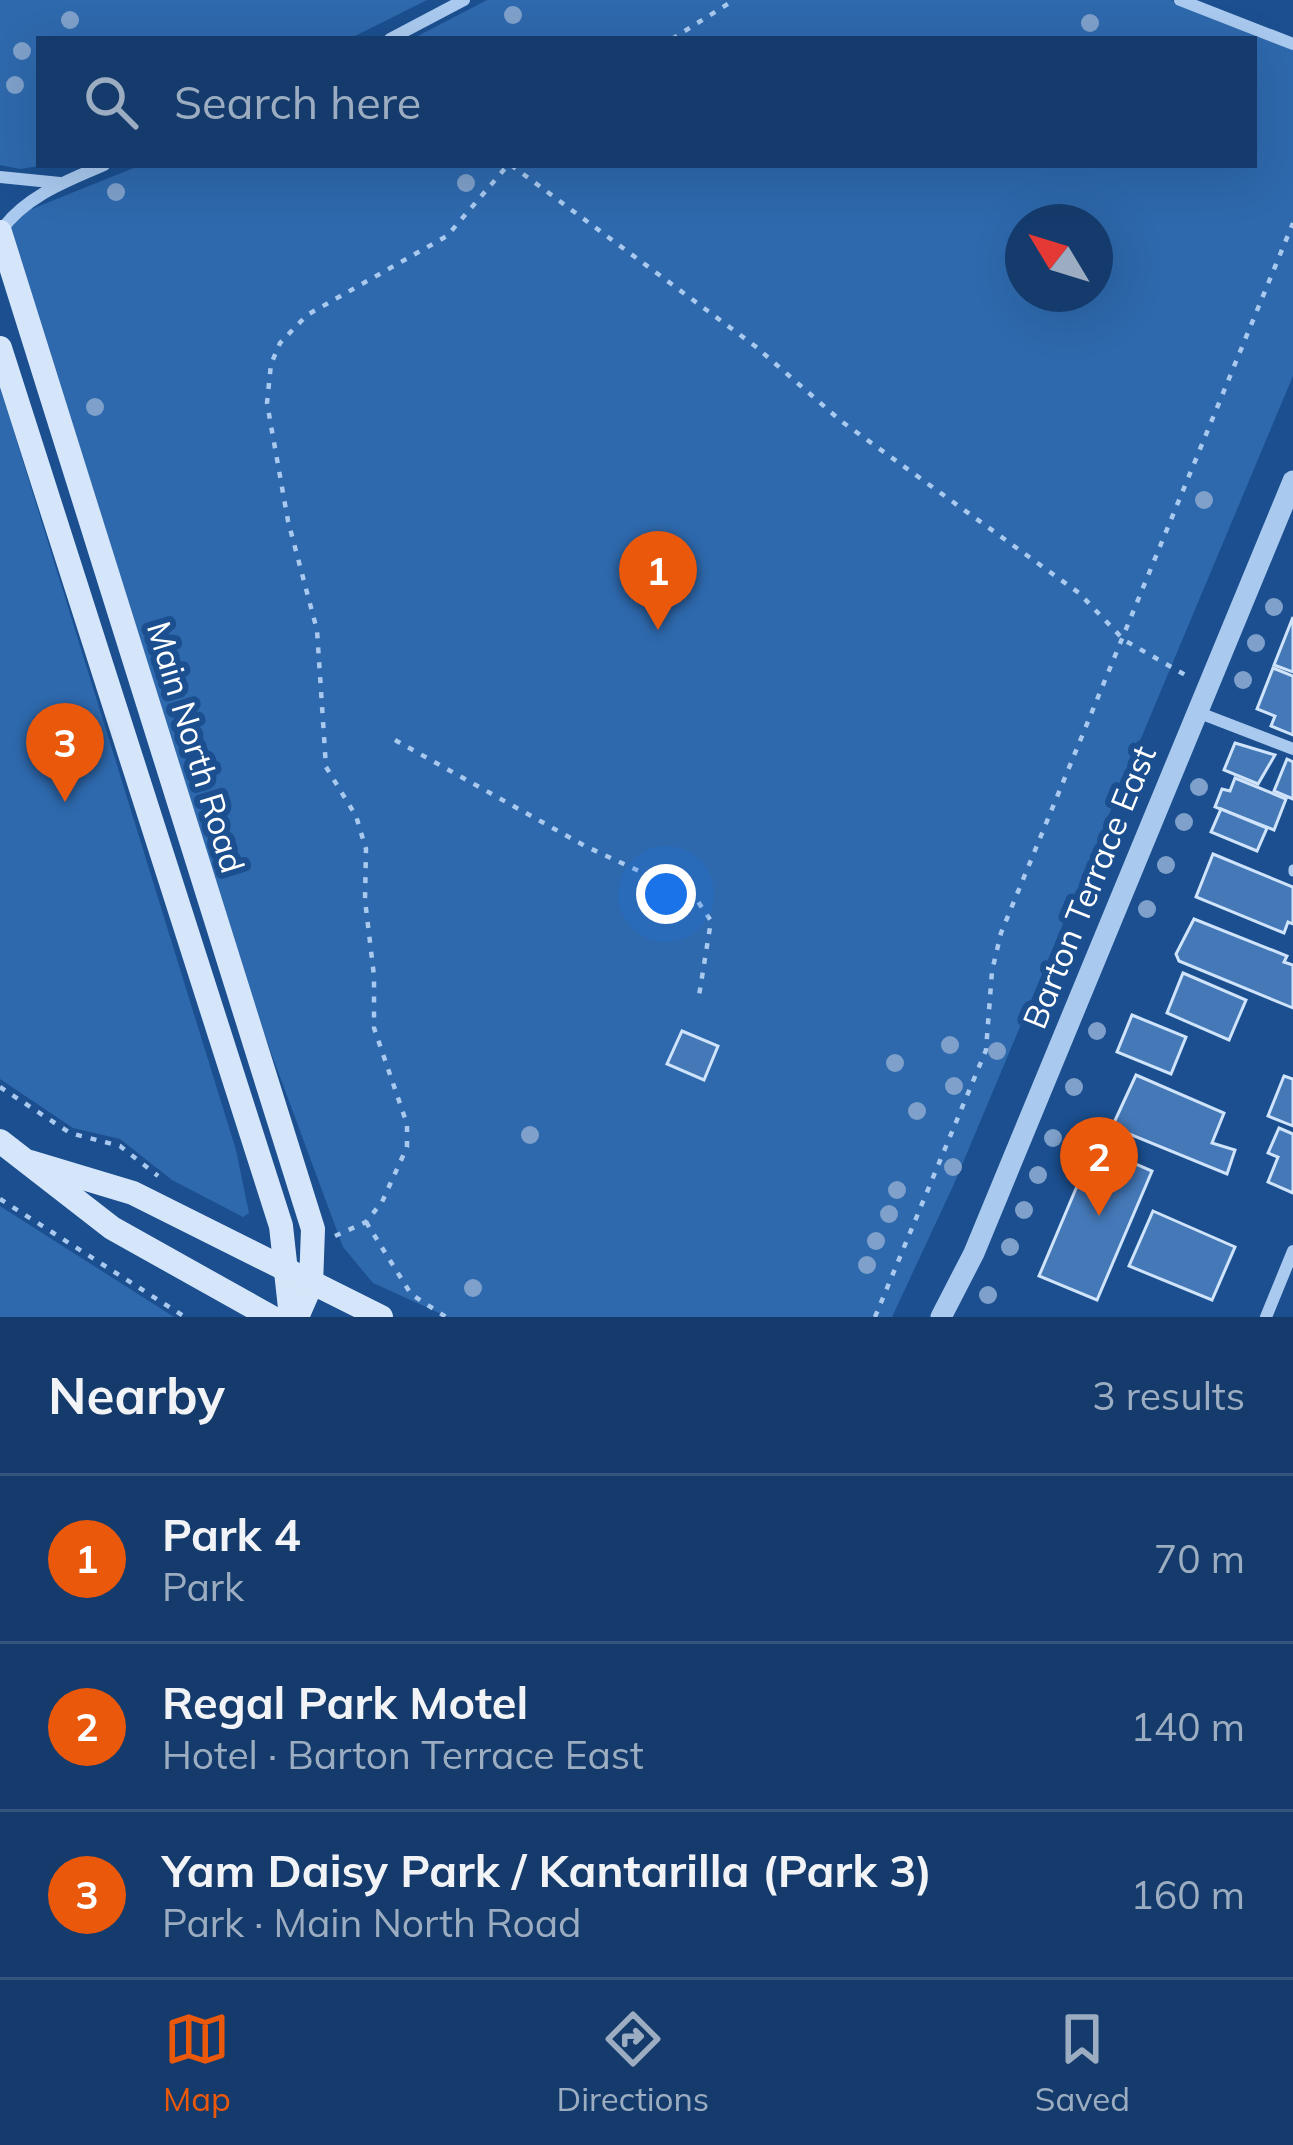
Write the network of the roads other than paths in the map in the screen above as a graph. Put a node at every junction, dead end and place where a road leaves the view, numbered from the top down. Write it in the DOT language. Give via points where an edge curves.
graph roads {
  1 [pos="464,0"];
  2 [pos="1180,0"];
  3 [pos="396,36"];
  4 [pos="1293,44"];
  5 [pos="97,168"];
  6 [pos="0,177"];
  7 [pos="62,183"];
  8 [pos="0,232"];
  9 [pos="0,347"];
  10 [pos="1292,485"];
  11 [pos="1197,712"];
  12 [pos="1293,749"];
  13 [pos="0,1141"];
  14 [pos="30,1162"];
  15 [pos="1293,1251"];
  16 [pos="286,1272"];
  17 [pos="1287,1281"];
  18 [pos="311,1285"];
  19 [pos="271,1317"];
  20 [pos="294,1317"];
  21 [pos="381,1317"];
  22 [pos="941,1317"];
  23 [pos="1266,1317"];
  1 -- 3 [label="street"];
  2 -- 4 [label="street"];
  5 -- 7 [label="street"];
  6 -- 7 [label="street"];
  7 -- 8 [label="street" via="14,212"];
  8 -- 18 [label="main road, Main North Road" via="313,1228"];
  9 -- 16 [label="main road, Main North Road" via="280,1226"];
  10 -- 11 [label="street, Barton Terrace East"];
  11 -- 12 [label="street"];
  11 -- 22 [label="street, Barton Terrace East"];
  13 -- 14 [label="main road"];
  14 -- 16 [label="main road" via="133,1192"];
  14 -- 19 [label="main road" via="112,1228"];
  15 -- 17 [label="street"];
  16 -- 18 [label="main road"];
  16 -- 20 [label="main road, Main North Road"];
  17 -- 23 [label="street"];
  18 -- 20 [label="main road"];
  18 -- 21 [label="main road"];
}
